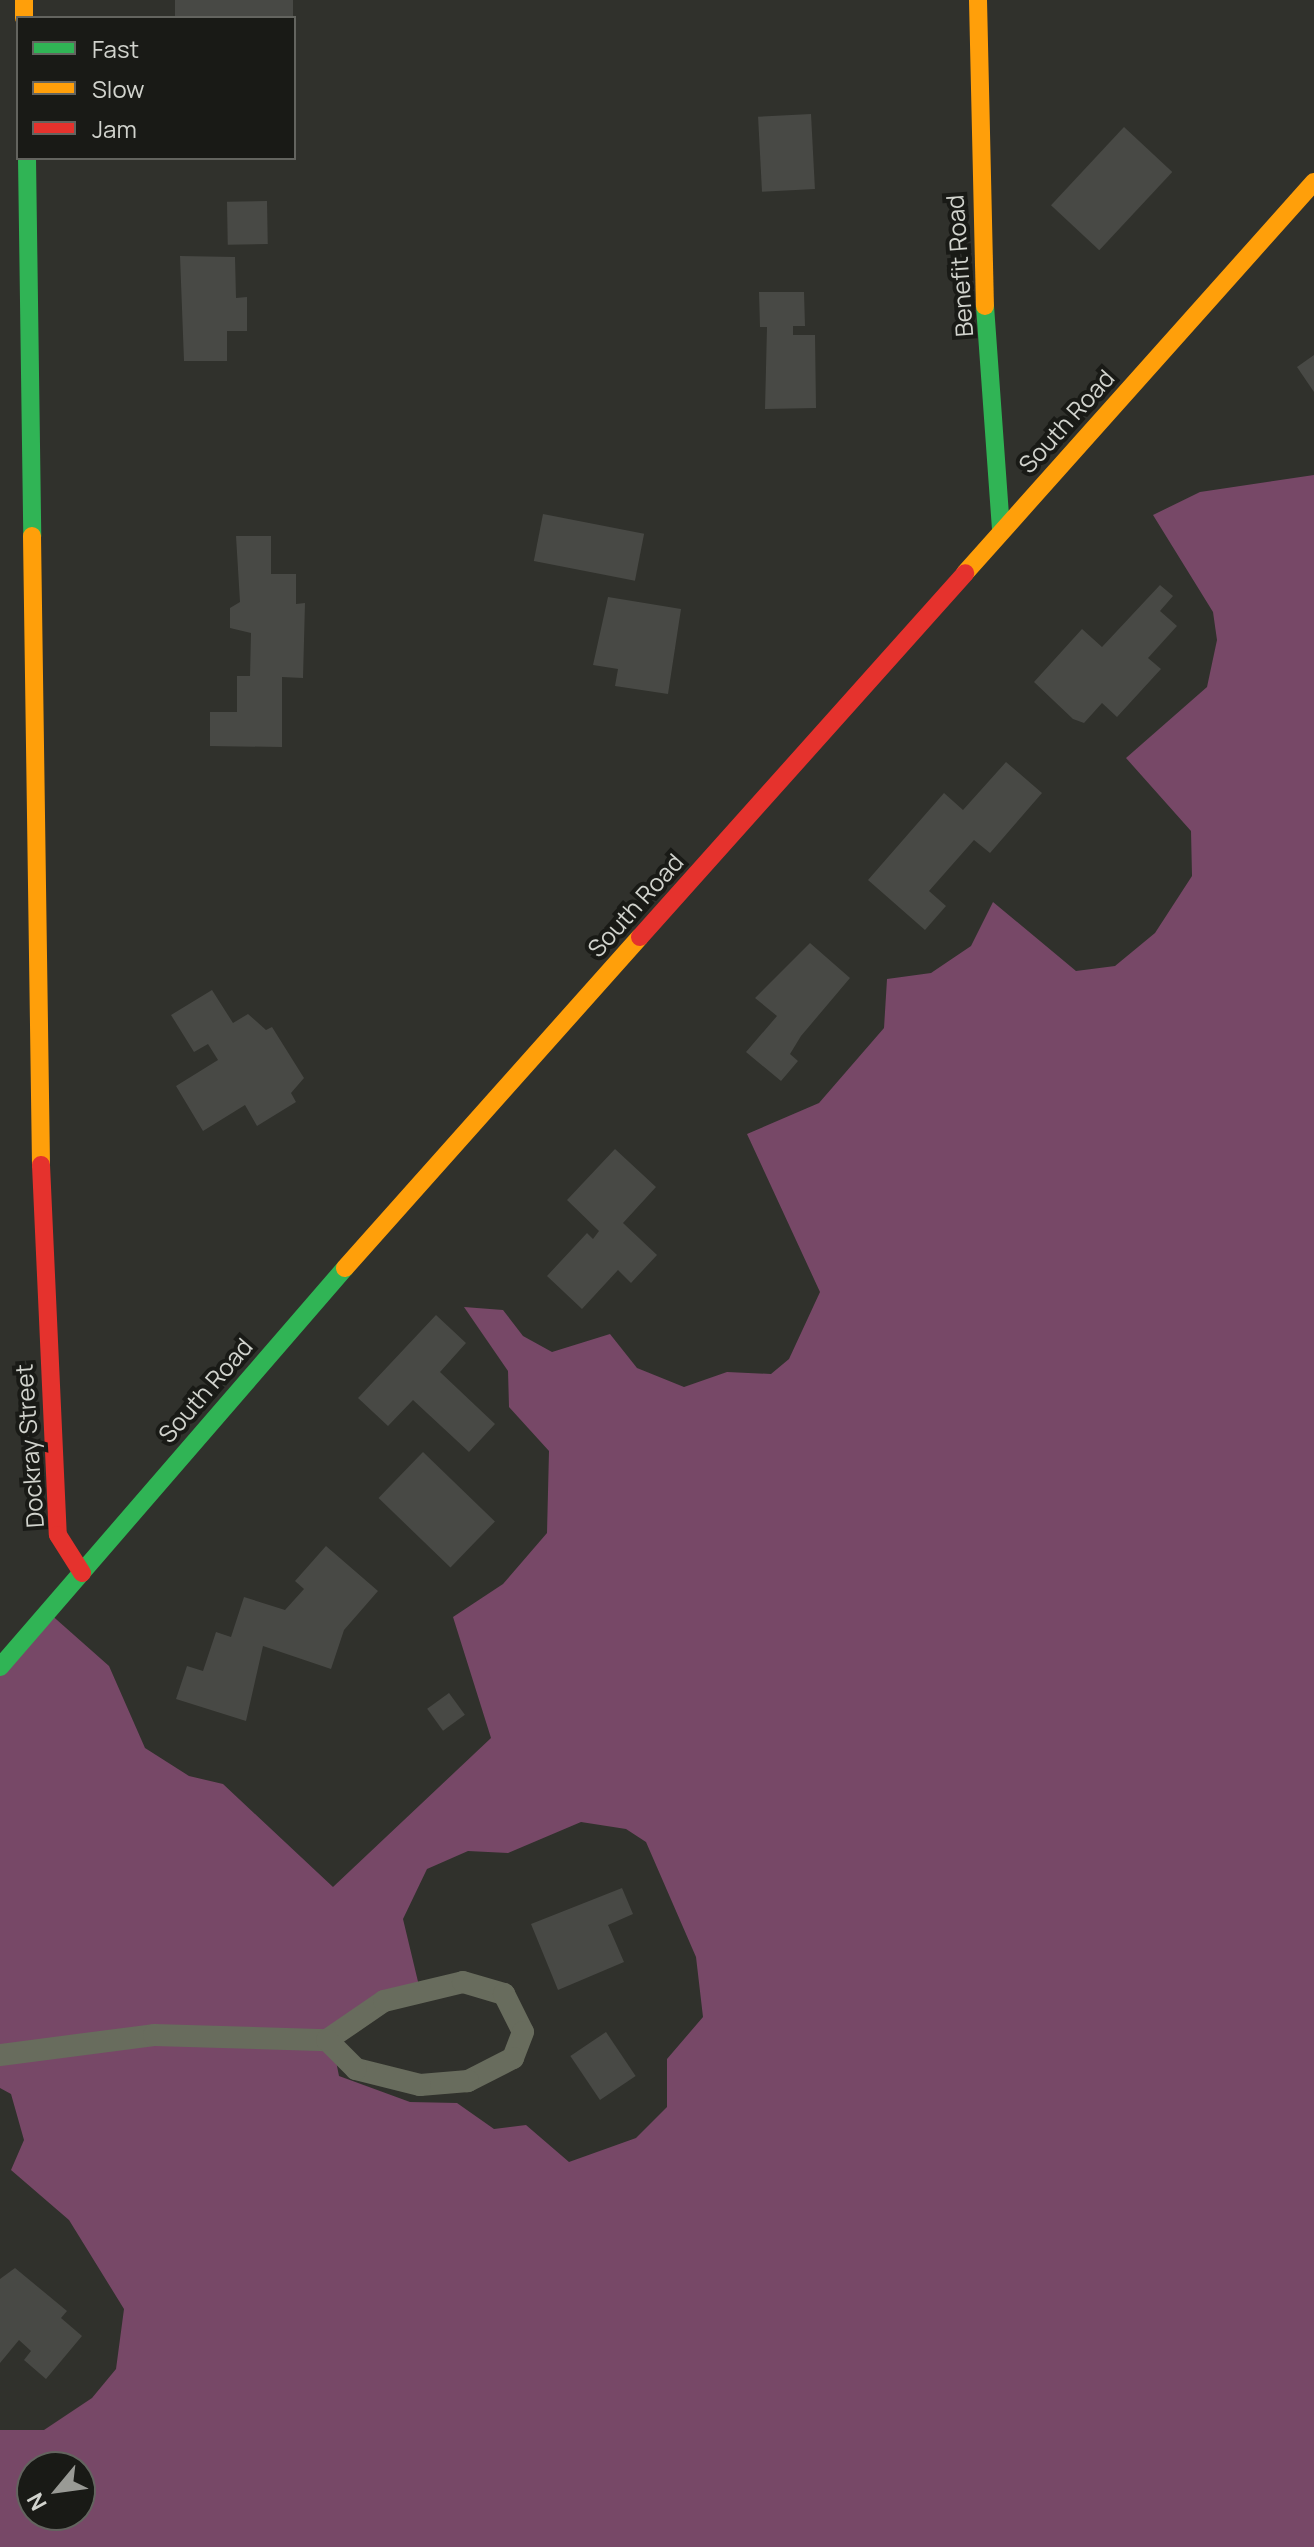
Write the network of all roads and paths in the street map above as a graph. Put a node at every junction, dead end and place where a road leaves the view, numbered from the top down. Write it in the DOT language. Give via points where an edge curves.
graph roads {
  1 [pos="978,0"];
  2 [pos="27,160"];
  3 [pos="1314,182"];
  4 [pos="1001,529"];
  5 [pos="82,1573"];
  6 [pos="0,1667"];
  7 [pos="327,2040"];
  8 [pos="0,2055"];
  1 -- 4 [label="street, Benefit Road" via="977,201"];
  2 -- 5 [label="street, Dockray Street" via="43,1304 58,1535"];
  3 -- 4 [label="street, South Road"];
  4 -- 5 [label="street, South Road" via="201,1429"];
  5 -- 6 [label="street, South Road"];
  7 -- 7 [label="lane" via="356,2069 420,2085 468,2081 513,2058 523,2032 504,1994 463,1982 384,2001"];
  7 -- 8 [label="lane" via="154,2035"];
}
